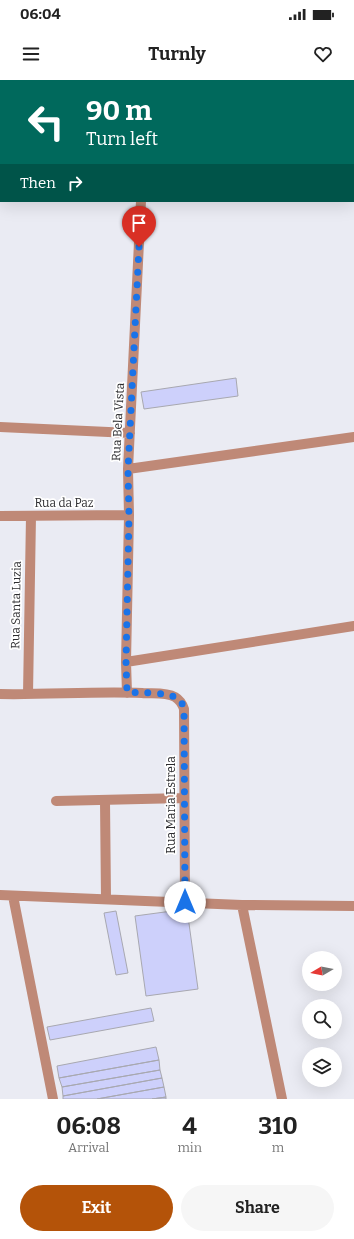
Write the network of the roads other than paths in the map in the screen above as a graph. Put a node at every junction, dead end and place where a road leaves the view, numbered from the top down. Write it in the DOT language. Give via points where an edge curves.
graph roads {
  1 [pos="141,202"];
  2 [pos="0,427"];
  3 [pos="130,433"];
  4 [pos="354,437"];
  5 [pos="128,470"];
  6 [pos="0,516"];
  7 [pos="31,516"];
  8 [pos="129,516"];
  9 [pos="354,626"];
  10 [pos="126,662"];
  11 [pos="127,692"];
  12 [pos="0,694"];
  13 [pos="28,694"];
  14 [pos="184,798"];
  15 [pos="56,801"];
  16 [pos="105,801"];
  17 [pos="0,896"];
  18 [pos="14,896"];
  19 [pos="106,899"];
  20 [pos="185,902"];
  21 [pos="242,904"];
  22 [pos="354,906"];
  23 [pos="53,1099"];
  24 [pos="282,1099"];
  1 -- 3 [label="street, Rua Bela Vista"];
  2 -- 3 [label="street"];
  3 -- 5 [label="street, Rua Bela Vista"];
  4 -- 5 [label="street"];
  5 -- 8 [label="street, Rua Bela Vista"];
  6 -- 7 [label="street, Rua da Paz"];
  7 -- 8 [label="street, Rua da Paz"];
  7 -- 13 [label="street, Rua Santa Luzia"];
  8 -- 10 [label="street, Rua Bela Vista"];
  9 -- 10 [label="street"];
  10 -- 11 [label="street, Rua Bela Vista"];
  11 -- 13 [label="street"];
  11 -- 14 [label="street, Rua Maria Estrela" via="164,694 181,701 184,708"];
  12 -- 13 [label="street"];
  14 -- 16 [label="street"];
  14 -- 20 [label="street, Rua Maria Estrela"];
  15 -- 16 [label="street"];
  16 -- 19 [label="street"];
  17 -- 18 [label="street"];
  18 -- 19 [label="street"];
  18 -- 23 [label="street"];
  19 -- 20 [label="street"];
  20 -- 21 [label="street"];
  21 -- 22 [label="street"];
  21 -- 24 [label="street"];
}
